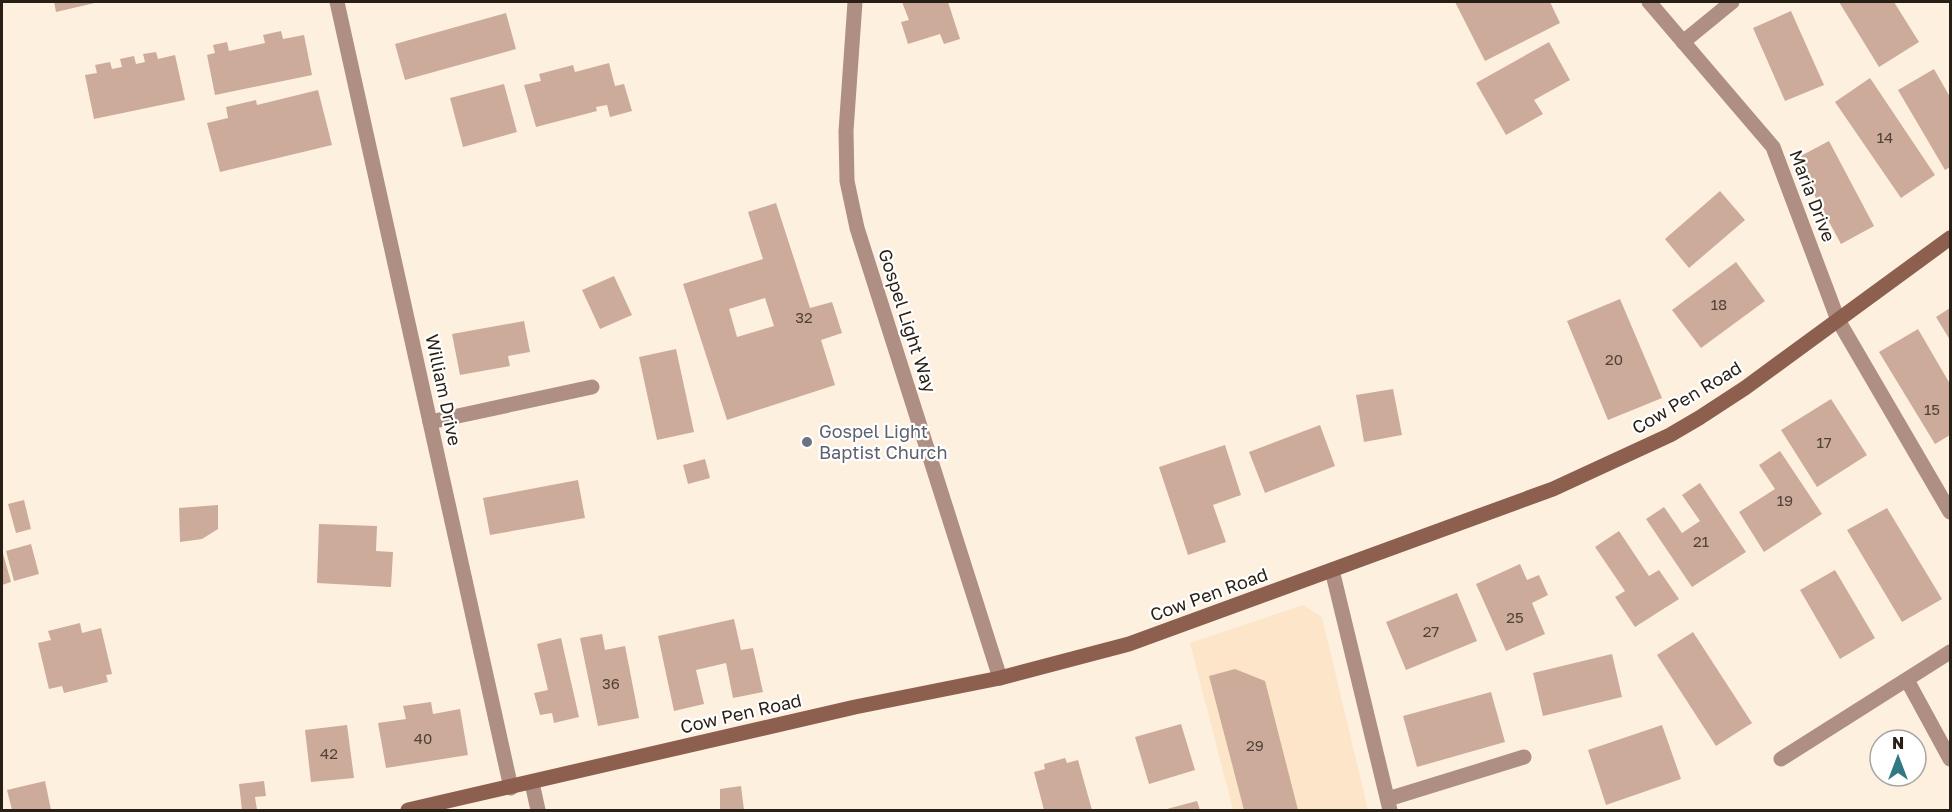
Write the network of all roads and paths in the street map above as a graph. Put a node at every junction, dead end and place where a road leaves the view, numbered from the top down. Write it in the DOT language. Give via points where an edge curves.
graph roads {
  1 [pos="337,2"];
  2 [pos="855,2"];
  3 [pos="1649,2"];
  4 [pos="1732,2"];
  5 [pos="1683,42"];
  6 [pos="1950,238"];
  7 [pos="1838,320"];
  8 [pos="592,387"];
  9 [pos="430,422"];
  10 [pos="1950,512"];
  11 [pos="1332,570"];
  12 [pos="1950,652"];
  13 [pos="1000,678"];
  14 [pos="1907,680"];
  15 [pos="1524,757"];
  16 [pos="1781,759"];
  17 [pos="1950,759"];
  18 [pos="532,783"];
  19 [pos="511,788"];
  20 [pos="1389,805"];
  21 [pos="408,810"];
  22 [pos="538,810"];
  1 -- 9 [label="street, William Drive"];
  2 -- 13 [label="street, Gospel Light Way" via="846,141 847,181 857,228"];
  3 -- 5 [label="street, Maria Drive"];
  4 -- 5 [label="street"];
  5 -- 7 [label="street, Maria Drive" via="1773,147"];
  6 -- 7 [label="main road, Cow Pen Road"];
  7 -- 10 [label="street, Maria Drive"];
  7 -- 11 [label="main road, Cow Pen Road" via="1745,388 1670,435 1553,489"];
  8 -- 9 [label="street"];
  9 -- 19 [label="street, William Drive"];
  11 -- 13 [label="main road, Cow Pen Road" via="1129,644"];
  11 -- 20 [label="street"];
  12 -- 14 [label="street"];
  13 -- 18 [label="main road, Cow Pen Road" via="855,707"];
  14 -- 16 [label="street"];
  14 -- 17 [label="street"];
  15 -- 20 [label="street"];
  18 -- 19 [label="main road, Cow Pen Road"];
  18 -- 22 [label="street"];
  19 -- 21 [label="main road, Cow Pen Road"];
}
